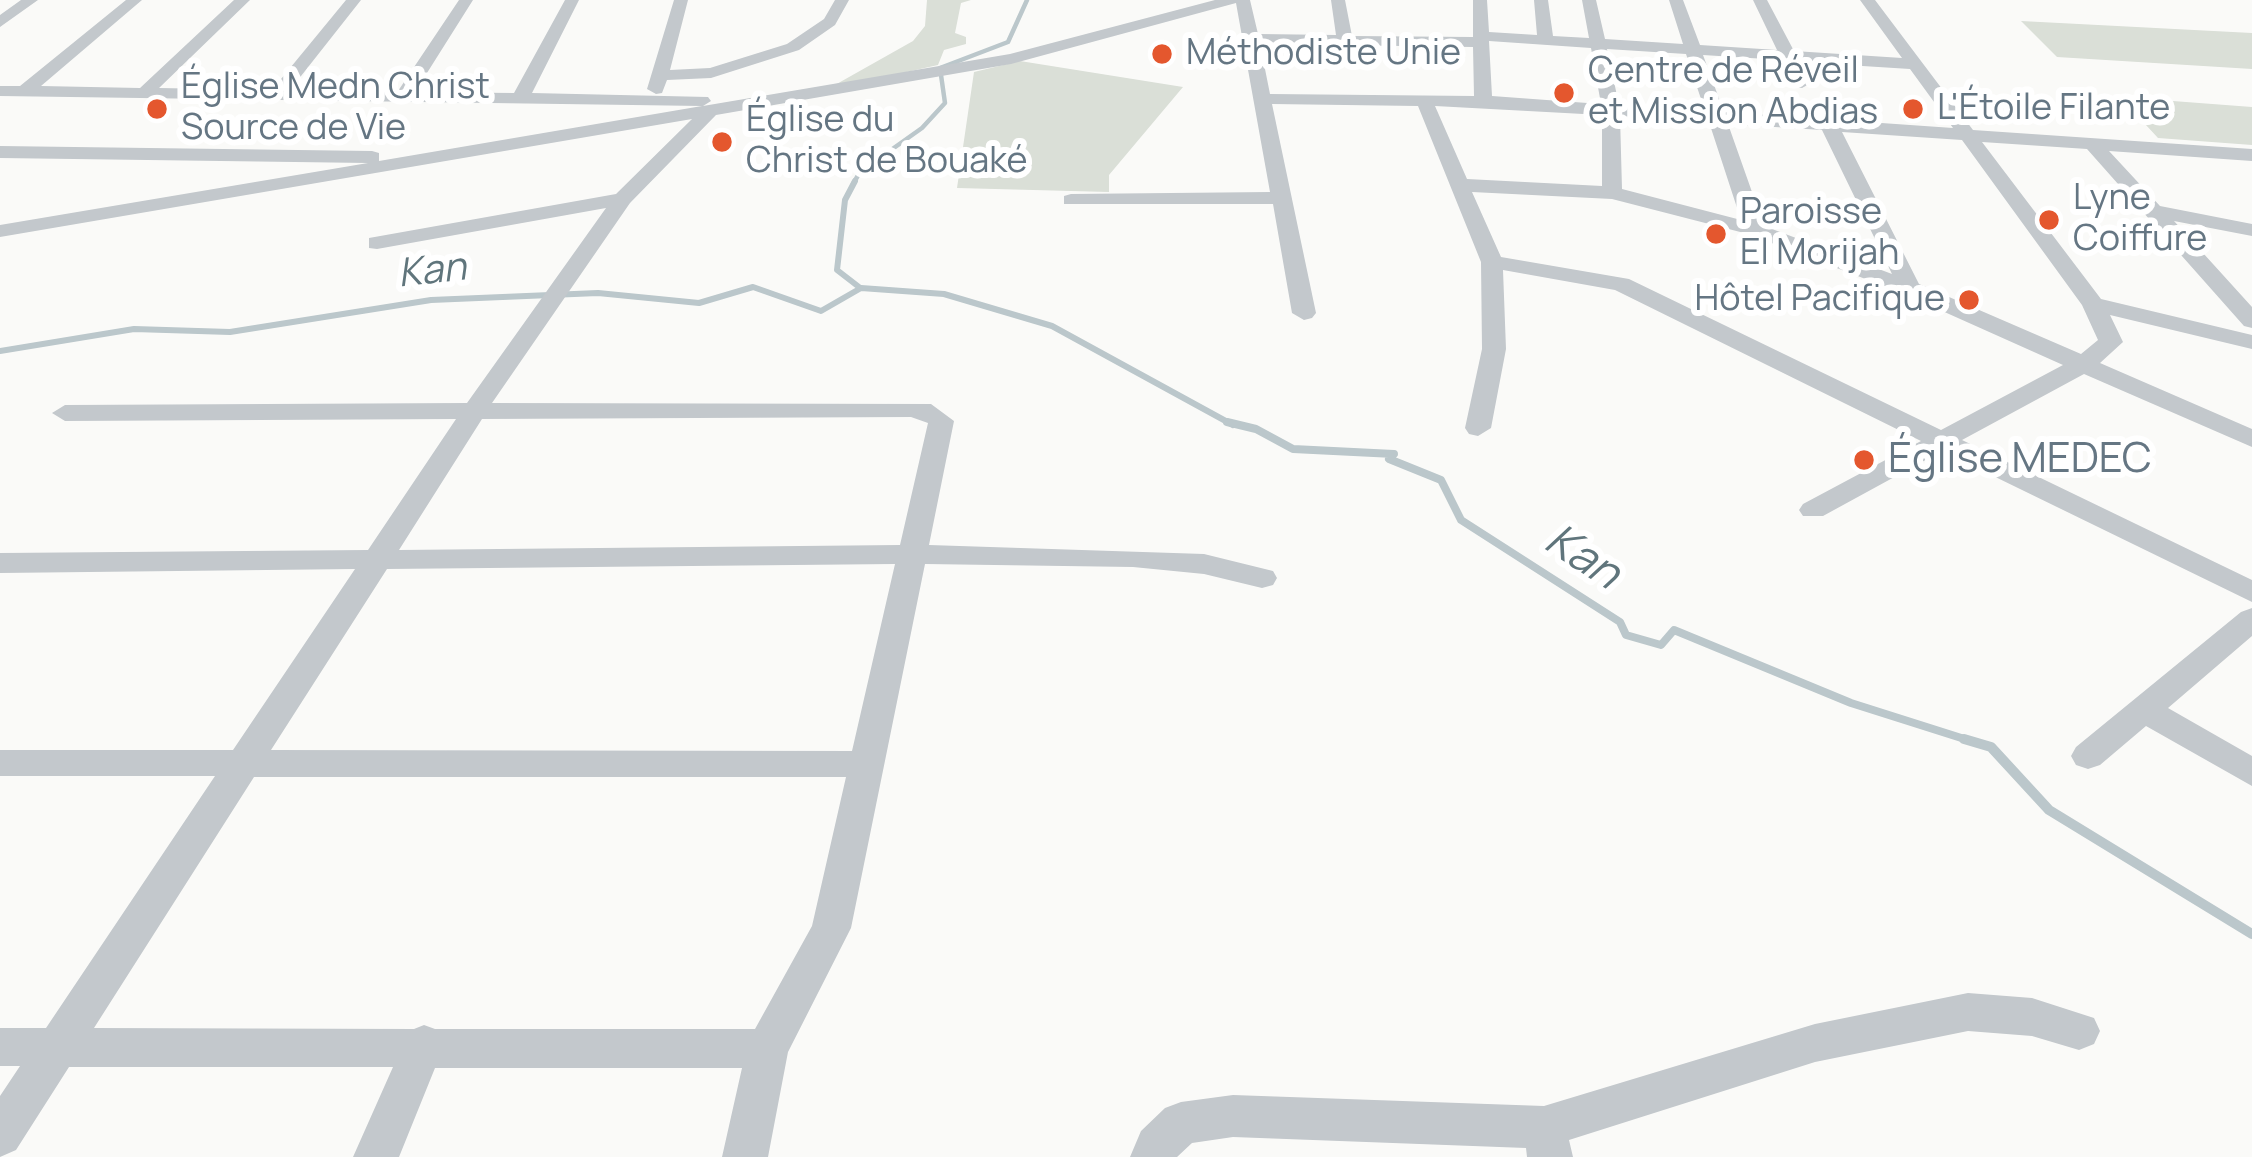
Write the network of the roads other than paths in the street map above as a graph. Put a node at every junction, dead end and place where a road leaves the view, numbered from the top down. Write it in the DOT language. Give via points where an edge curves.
graph roads {
  1 [pos="31,0"];
  2 [pos="135,0"];
  3 [pos="243,0"];
  4 [pos="354,0"];
  5 [pos="466,0"];
  6 [pos="572,0"];
  7 [pos="681,0"];
  8 [pos="842,0"];
  9 [pos="1162,0"];
  10 [pos="1232,0"];
  11 [pos="1243,0"];
  12 [pos="1338,0"];
  13 [pos="1480,0"];
  14 [pos="1540,0"];
  15 [pos="1589,0"];
  16 [pos="1676,0"];
  17 [pos="1760,0"];
  18 [pos="1868,0"];
  19 [pos="1209,8"];
  20 [pos="0,22"];
  21 [pos="1252,39"];
  22 [pos="1481,39"];
  23 [pos="1345,40"];
  24 [pos="1546,40"];
  25 [pos="1598,43"];
  26 [pos="1694,50"];
  27 [pos="1787,56"];
  28 [pos="1914,64"];
  29 [pos="662,75"];
  30 [pos="1802,82"];
  31 [pos="0,91"];
  32 [pos="25,92"];
  33 [pos="144,93"];
  34 [pos="276,96"];
  35 [pos="402,98"];
  36 [pos="1259,99"];
  37 [pos="520,100"];
  38 [pos="1424,100"];
  39 [pos="652,101"];
  40 [pos="1484,101"];
  41 [pos="762,102"];
  42 [pos="0,106"];
  43 [pos="1611,109"];
  44 [pos="707,114"];
  45 [pos="1719,118"];
  46 [pos="1829,125"];
  47 [pos="1968,135"];
  48 [pos="2093,144"];
  49 [pos="0,152"];
  50 [pos="2251,156"];
  51 [pos="452,158"];
  52 [pos="1459,185"];
  53 [pos="1612,193"];
  54 [pos="1279,197"];
  55 [pos="623,199"];
  56 [pos="1071,200"];
  57 [pos="2152,211"];
  58 [pos="1755,230"];
  59 [pos="2252,230"];
  60 [pos="0,231"];
  61 [pos="377,243"];
  62 [pos="1492,262"];
  63 [pos="2206,272"];
  64 [pos="2252,281"];
  65 [pos="1910,288"];
  66 [pos="2093,304"];
  67 [pos="1304,313"];
  68 [pos="2252,321"];
  69 [pos="2252,342"];
  70 [pos="2085,364"];
  71 [pos="475,410"];
  72 [pos="65,413"];
  73 [pos="1478,428"];
  74 [pos="1942,436"];
  75 [pos="2252,439"];
  76 [pos="1813,510"];
  77 [pos="915,554"];
  78 [pos="376,560"];
  79 [pos="0,563"];
  80 [pos="1262,578"];
  81 [pos="2252,592"];
  82 [pos="2252,619"];
  83 [pos="2142,709"];
  84 [pos="2088,755"];
  85 [pos="247,760"];
  86 [pos="0,763"];
  87 [pos="866,764"];
  88 [pos="2252,772"];
  89 [pos="2079,1031"];
  90 [pos="424,1044"];
  91 [pos="58,1046"];
  92 [pos="0,1047"];
  93 [pos="766,1049"];
  94 [pos="0,1136"];
  95 [pos="1547,1142"];
  96 [pos="376,1157"];
  97 [pos="745,1157"];
  98 [pos="1154,1157"];
  1 -- 20 [label="street"];
  2 -- 32 [label="street"];
  3 -- 33 [label="street"];
  4 -- 34 [label="street"];
  5 -- 35 [label="street"];
  6 -- 37 [label="street"];
  7 -- 29 [label="street"];
  8 -- 29 [label="street" via="830,22 793,47 711,74"];
  9 -- 19 [label="street"];
  10 -- 19 [label="street"];
  11 -- 21 [label="street"];
  12 -- 23 [label="street"];
  13 -- 22 [label="street"];
  14 -- 24 [label="street"];
  15 -- 25 [label="street"];
  16 -- 26 [label="street"];
  17 -- 27 [label="street"];
  18 -- 28 [label="street"];
  19 -- 41 [label="street" via="1011,58"];
  21 -- 23 [label="street"];
  21 -- 36 [label="street"];
  22 -- 23 [label="street"];
  22 -- 24 [label="street"];
  22 -- 40 [label="street"];
  24 -- 25 [label="street"];
  25 -- 26 [label="street"];
  25 -- 43 [label="street"];
  26 -- 27 [label="street"];
  26 -- 45 [label="street"];
  27 -- 28 [label="street"];
  27 -- 30 [label="street"];
  28 -- 47 [label="street"];
  29 -- 39 [label="street"];
  31 -- 32 [label="street"];
  32 -- 33 [label="street"];
  32 -- 42 [label="street"];
  33 -- 34 [label="street"];
  34 -- 35 [label="street"];
  35 -- 37 [label="street"];
  36 -- 38 [label="street"];
  36 -- 54 [label="street"];
  37 -- 39 [label="street"];
  38 -- 40 [label="street"];
  38 -- 52 [label="street"];
  39 -- 41 [label="street"];
  40 -- 43 [label="street"];
  41 -- 44 [label="street"];
  43 -- 45 [label="street"];
  43 -- 53 [label="street"];
  44 -- 51 [label="street"];
  44 -- 55 [label="street"];
  45 -- 46 [label="street"];
  45 -- 58 [label="street"];
  46 -- 47 [label="street"];
  46 -- 65 [label="street"];
  47 -- 48 [label="street"];
  47 -- 66 [label="street"];
  48 -- 50 [label="street"];
  48 -- 57 [label="street"];
  49 -- 51 [label="street"];
  51 -- 60 [label="street"];
  52 -- 53 [label="street"];
  52 -- 62 [label="street"];
  53 -- 58 [label="street"];
  54 -- 56 [label="street"];
  54 -- 67 [label="street"];
  55 -- 61 [label="street"];
  55 -- 71 [label="street"];
  57 -- 59 [label="street"];
  57 -- 63 [label="street"];
  58 -- 65 [label="street"];
  62 -- 73 [label="street" via="1494,349"];
  62 -- 74 [label="street" via="1621,284"];
  63 -- 64 [label="street"];
  63 -- 68 [label="street"];
  65 -- 70 [label="street"];
  66 -- 69 [label="street"];
  66 -- 70 [label="street" via="2111,342"];
  70 -- 74 [label="street"];
  70 -- 75 [label="street"];
  71 -- 72 [label="street"];
  71 -- 77 [label="street" via="931,412 941,421"];
  71 -- 78 [label="street"];
  74 -- 76 [label="street"];
  74 -- 81 [label="street"];
  77 -- 78 [label="street"];
  77 -- 80 [label="street" via="1133,558"];
  77 -- 87 [label="street"];
  78 -- 79 [label="street"];
  78 -- 85 [label="street"];
  82 -- 83 [label="street"];
  83 -- 84 [label="street"];
  83 -- 88 [label="street"];
  85 -- 86 [label="street"];
  85 -- 87 [label="street"];
  85 -- 91 [label="street"];
  87 -- 93 [label="street" via="831,928"];
  89 -- 95 [label="street" via="1967,1012 1902,1021"];
  90 -- 91 [label="street"];
  90 -- 93 [label="street"];
  90 -- 96 [label="street"];
  91 -- 92 [label="street"];
  91 -- 94 [label="street"];
  93 -- 97 [label="street"];
  95 -- 98 [label="street" via="1233,1116 1181,1123"];
}
